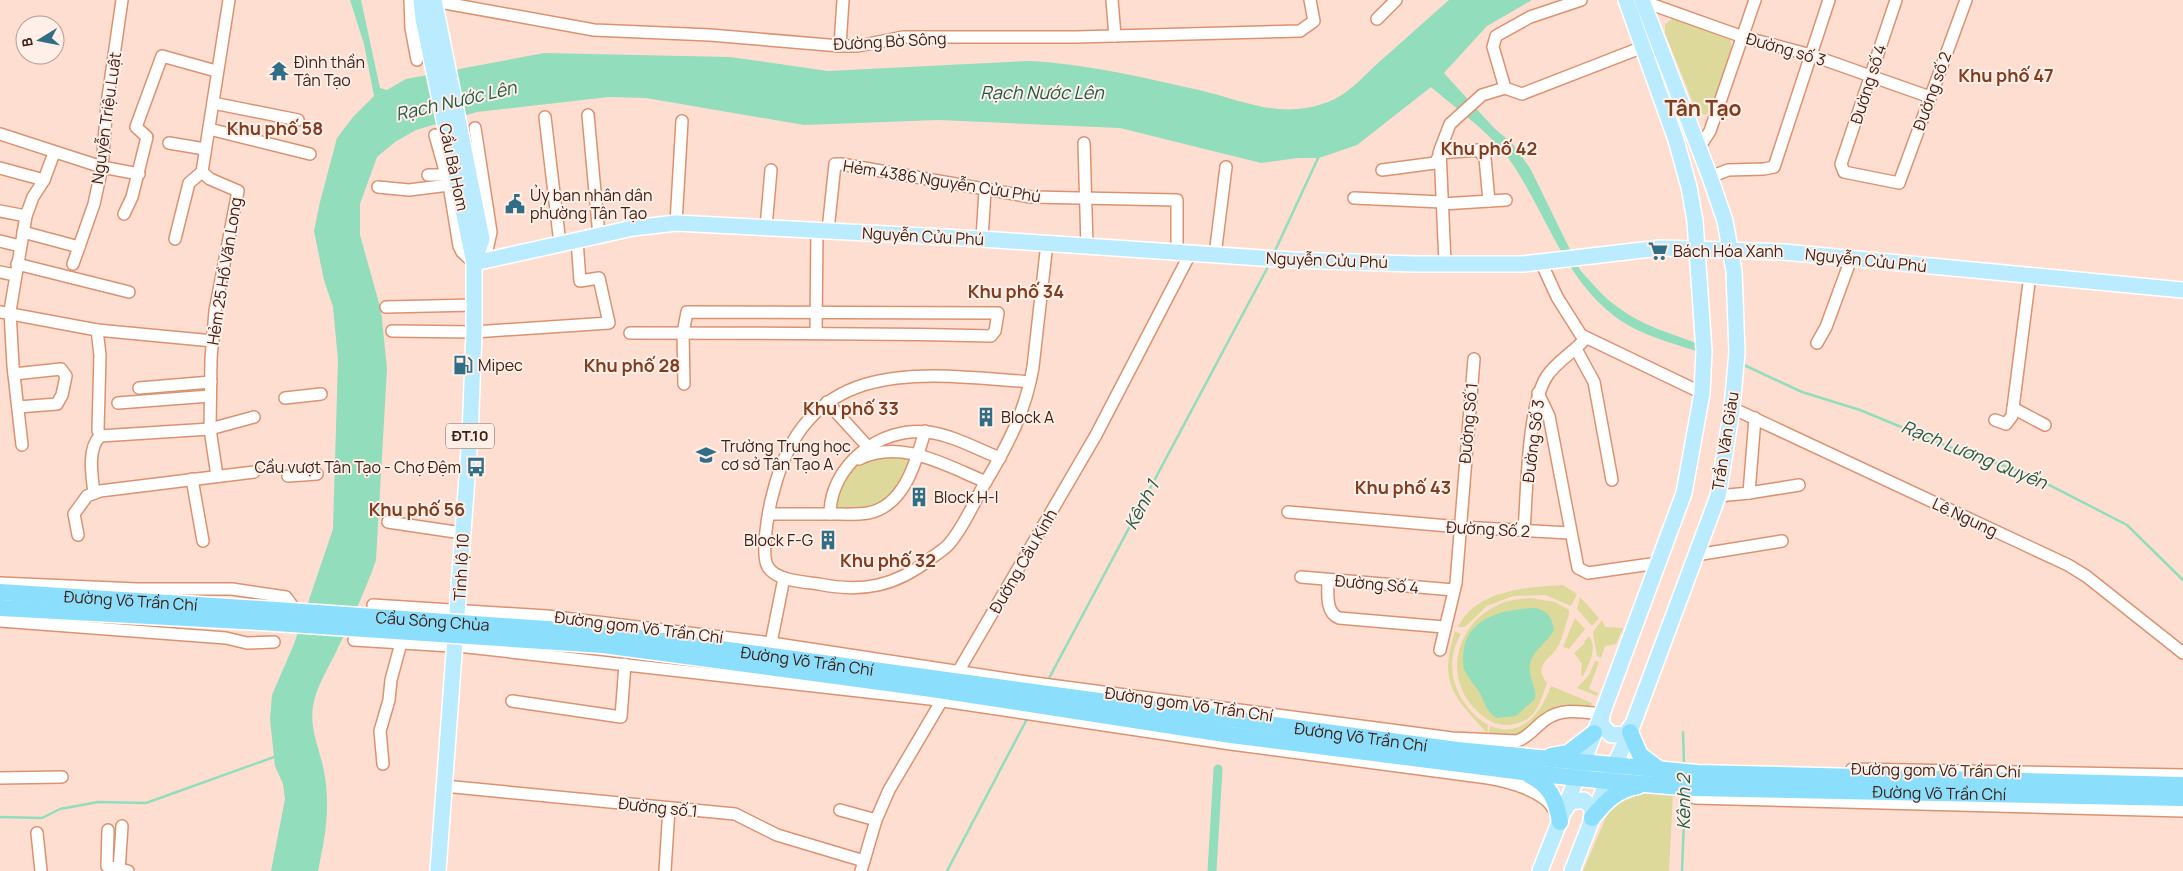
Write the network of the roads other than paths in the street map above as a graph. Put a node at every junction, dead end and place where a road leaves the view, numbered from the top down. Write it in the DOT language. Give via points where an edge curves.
graph roads {
  1 [pos="122,0"];
  2 [pos="229,0"];
  3 [pos="410,0"];
  4 [pos="421,0"];
  5 [pos="843,0"];
  6 [pos="1112,0"];
  7 [pos="1310,0"];
  8 [pos="1396,0"];
  9 [pos="1580,0"];
  10 [pos="1626,0"];
  11 [pos="1642,0"];
  12 [pos="1755,0"];
  13 [pos="1829,0"];
  14 [pos="1896,0"];
  15 [pos="1966,0"];
  16 [pos="441,1"];
  17 [pos="1657,3"];
  18 [pos="1377,18"];
  19 [pos="1115,36"];
  20 [pos="1743,37"];
  21 [pos="840,46"];
  22 [pos="1643,48"];
  23 [pos="1811,55"];
  24 [pos="417,60"];
  25 [pos="216,71"];
  26 [pos="1870,76"];
  27 [pos="1505,88"];
  28 [pos="1930,97"];
  29 [pos="213,103"];
  30 [pos="588,114"];
  31 [pos="545,117"];
  32 [pos="298,120"];
  33 [pos="682,121"];
  34 [pos="475,128"];
  35 [pos="209,129"];
  36 [pos="0,134"];
  37 [pos="435,135"];
  38 [pos="1084,143"];
  39 [pos="169,144"];
  40 [pos="1699,148"];
  41 [pos="205,149"];
  42 [pos="54,153"];
  43 [pos="310,154"];
  44 [pos="1440,155"];
  45 [pos="102,167"];
  46 [pos="1226,167"];
  47 [pos="0,168"];
  48 [pos="771,170"];
  49 [pos="1382,170"];
  50 [pos="202,172"];
  51 [pos="139,174"];
  52 [pos="428,175"];
  53 [pos="1710,177"];
  54 [pos="44,180"];
  55 [pos="447,180"];
  56 [pos="1899,183"];
  57 [pos="378,187"];
  58 [pos="984,191"];
  59 [pos="1085,198"];
  60 [pos="1354,198"];
  61 [pos="1506,200"];
  62 [pos="1489,201"];
  63 [pos="1442,203"];
  64 [pos="0,211"];
  65 [pos="124,214"];
  66 [pos="26,216"];
  67 [pos="676,222"];
  68 [pos="766,227"];
  69 [pos="823,230"];
  70 [pos="23,232"];
  71 [pos="599,236"];
  72 [pos="175,239"];
  73 [pos="982,239"];
  74 [pos="577,240"];
  75 [pos="0,241"];
  76 [pos="476,242"];
  77 [pos="1048,243"];
  78 [pos="560,244"];
  79 [pos="20,246"];
  80 [pos="1087,246"];
  81 [pos="79,248"];
  82 [pos="1696,248"];
  83 [pos="1732,250"];
  84 [pos="1184,253"];
  85 [pos="1215,255"];
  86 [pos="1851,259"];
  87 [pos="1541,262"];
  88 [pos="474,263"];
  89 [pos="1445,263"];
  90 [pos="73,264"];
  91 [pos="16,270"];
  92 [pos="0,272"];
  93 [pos="2030,275"];
  94 [pos="2183,290"];
  95 [pos="129,292"];
  96 [pos="474,305"];
  97 [pos="386,306"];
  98 [pos="761,312"];
  99 [pos="816,312"];
  100 [pos="894,312"];
  101 [pos="5,313"];
  102 [pos="954,313"];
  103 [pos="97,330"];
  104 [pos="392,331"];
  105 [pos="474,332"];
  106 [pos="758,332"];
  107 [pos="816,332"];
  108 [pos="630,333"];
  109 [pos="683,333"];
  110 [pos="893,334"];
  111 [pos="953,335"];
  112 [pos="1585,339"];
  113 [pos="213,341"];
  114 [pos="1817,343"];
  115 [pos="1576,349"];
  116 [pos="1474,359"];
  117 [pos="14,374"];
  118 [pos="211,382"];
  119 [pos="1030,382"];
  120 [pos="684,384"];
  121 [pos="138,388"];
  122 [pos="1538,393"];
  123 [pos="1702,393"];
  124 [pos="321,394"];
  125 [pos="210,396"];
  126 [pos="285,398"];
  127 [pos="827,402"];
  128 [pos="118,403"];
  129 [pos="18,407"];
  130 [pos="1732,408"];
  131 [pos="2013,408"];
  132 [pos="254,417"];
  133 [pos="1754,418"];
  134 [pos="1995,420"];
  135 [pos="2045,425"];
  136 [pos="210,429"];
  137 [pos="926,432"];
  138 [pos="100,436"];
  139 [pos="22,445"];
  140 [pos="868,447"];
  141 [pos="918,454"];
  142 [pos="1000,458"];
  143 [pos="850,462"];
  144 [pos="254,472"];
  145 [pos="317,474"];
  146 [pos="218,476"];
  147 [pos="288,476"];
  148 [pos="192,479"];
  149 [pos="1612,480"];
  150 [pos="986,482"];
  151 [pos="1799,484"];
  152 [pos="94,493"];
  153 [pos="1749,493"];
  154 [pos="1718,496"];
  155 [pos="1288,512"];
  156 [pos="769,514"];
  157 [pos="830,514"];
  158 [pos="388,522"];
  159 [pos="1460,528"];
  160 [pos="1524,531"];
  161 [pos="462,533"];
  162 [pos="1570,533"];
  163 [pos="78,535"];
  164 [pos="203,541"];
  165 [pos="1782,541"];
  166 [pos="1696,555"];
  167 [pos="1658,563"];
  168 [pos="1300,577"];
  169 [pos="784,578"];
  170 [pos="1328,580"];
  171 [pos="0,583"];
  172 [pos="1454,590"];
  173 [pos="0,592"];
  174 [pos="291,604"];
  175 [pos="373,605"];
  176 [pos="0,608"];
  177 [pos="458,609"];
  178 [pos="261,616"];
  179 [pos="0,621"];
  180 [pos="1443,632"];
  181 [pos="603,639"];
  182 [pos="354,640"];
  183 [pos="274,642"];
  184 [pos="401,643"];
  185 [pos="770,643"];
  186 [pos="456,646"];
  187 [pos="1440,650"];
  188 [pos="2183,652"];
  189 [pos="625,664"];
  190 [pos="950,686"];
  191 [pos="512,701"];
  192 [pos="1012,701"];
  193 [pos="1060,702"];
  194 [pos="1602,714"];
  195 [pos="1631,729"];
  196 [pos="1594,734"];
  197 [pos="1454,744"];
  198 [pos="1537,758"];
  199 [pos="383,764"];
  200 [pos="1614,766"];
  201 [pos="1579,770"];
  202 [pos="1523,772"];
  203 [pos="2183,775"];
  204 [pos="1682,776"];
  205 [pos="62,777"];
  206 [pos="0,778"];
  207 [pos="1607,781"];
  208 [pos="2183,785"];
  209 [pos="444,786"];
  210 [pos="1854,797"];
  211 [pos="2183,798"];
  212 [pos="669,808"];
  213 [pos="840,810"];
  214 [pos="2183,811"];
  215 [pos="1562,816"];
  216 [pos="876,820"];
  217 [pos="1592,820"];
  218 [pos="122,826"];
  219 [pos="108,830"];
  220 [pos="37,833"];
  221 [pos="863,866"];
  222 [pos="122,870"];
  223 [pos="41,871"];
  224 [pos="438,871"];
  225 [pos="665,871"];
  226 [pos="1540,871"];
  227 [pos="1572,871"];
  1 -- 45 [label="street, Nguyễn Triệu Luật" via="107,104"];
  2 -- 25 [label="street"];
  3 -- 24 [label="street"];
  4 -- 76 [label="main road, Cầu Bà Hom"];
  5 -- 21 [label="street"];
  6 -- 19 [label="street"];
  7 -- 19 [label="street, Đường Bờ Sông" via="1314,21 1300,31"];
  8 -- 18 [label="street"];
  9 -- 27 [label="street" via="1530,17 1496,36 1493,47"];
  10 -- 22 [label="main road, Trần Văn Giàu"];
  11 -- 17 [label="street, Đường số 3"];
  11 -- 40 [label="main road, Trần Văn Giàu"];
  12 -- 20 [label="street"];
  13 -- 23 [label="street"];
  14 -- 26 [label="street, Đường số 4"];
  15 -- 28 [label="street, Đường số 2"];
  16 -- 21 [label="street, Đường Bờ Sông" via="594,30 710,35"];
  16 -- 76 [label="main road, Cầu Bà Hom / ĐT.10"];
  17 -- 20 [label="street, Đường số 3"];
  19 -- 21 [label="street, Đường Bờ Sông" via="903,37 858,46"];
  20 -- 23 [label="street, Đường số 3"];
  20 -- 40 [label="street" via="1710,131"];
  22 -- 27 [label="street" via="1522,94"];
  22 -- 82 [label="main road, Trần Văn Giàu" via="1689,187"];
  23 -- 26 [label="street, Đường số 3"];
  23 -- 53 [label="street" via="1774,167 1728,170"];
  25 -- 29 [label="street"];
  25 -- 51 [label="street" via="162,56 136,127 148,137"];
  26 -- 28 [label="street, Đường số 3"];
  26 -- 56 [label="street, Đường số 4" via="1842,168 1844,172"];
  27 -- 44 [label="street" via="1482,95 1450,124"];
  28 -- 56 [label="street, Đường số 2"];
  29 -- 32 [label="street"];
  29 -- 35 [label="street"];
  30 -- 71 [label="street"];
  31 -- 78 [label="street"];
  33 -- 67 [label="street"];
  34 -- 88 [label="street" via="491,232 487,250"];
  35 -- 41 [label="street"];
  35 -- 43 [label="street"];
  36 -- 42 [label="street"];
  37 -- 55 [label="street"];
  38 -- 59 [label="street"];
  39 -- 41 [label="street"];
  40 -- 53 [label="main road, Trần Văn Giàu"];
  41 -- 50 [label="street"];
  42 -- 45 [label="street"];
  42 -- 54 [label="street"];
  44 -- 49 [label="street" via="1435,163"];
  44 -- 62 [label="street" via="1478,150 1485,158"];
  44 -- 63 [label="street"];
  45 -- 51 [label="street"];
  45 -- 81 [label="street, Nguyễn Triệu Luật"];
  46 -- 85 [label="street"];
  47 -- 54 [label="street"];
  48 -- 68 [label="street"];
  50 -- 72 [label="street" via="189,183"];
  50 -- 113 [label="street, Hẻm 25 Hồ Văn Long" via="238,191 215,311"];
  51 -- 65 [label="street"];
  52 -- 55 [label="street"];
  53 -- 83 [label="main road, Trần Văn Giàu"];
  54 -- 66 [label="street"];
  55 -- 57 [label="street" via="402,190"];
  55 -- 88 [label="street" via="460,246"];
  58 -- 59 [label="street, Hẻm 4386 Nguyễn Cửu Phú" via="1031,197"];
  58 -- 69 [label="street, Hẻm 4386 Nguyễn Cửu Phú" via="835,164"];
  58 -- 73 [label="street"];
  59 -- 80 [label="street"];
  59 -- 84 [label="street, Hẻm 4386 Nguyễn Cửu Phú" via="1176,200"];
  60 -- 63 [label="street"];
  61 -- 62 [label="street"];
  62 -- 63 [label="street"];
  63 -- 89 [label="street"];
  64 -- 66 [label="street"];
  66 -- 70 [label="street"];
  67 -- 68 [label="main road, Nguyễn Cửu Phú"];
  67 -- 71 [label="main road, Nguyễn Cửu Phú"];
  68 -- 69 [label="main road, Nguyễn Cửu Phú"];
  69 -- 73 [label="main road, Nguyễn Cửu Phú"];
  69 -- 99 [label="street"];
  70 -- 79 [label="street"];
  70 -- 81 [label="street"];
  71 -- 74 [label="main road, Nguyễn Cửu Phú"];
  73 -- 77 [label="main road, Nguyễn Cửu Phú"];
  74 -- 78 [label="main road, Nguyễn Cửu Phú"];
  74 -- 105 [label="street" via="580,282 599,278 609,323"];
  75 -- 79 [label="street"];
  76 -- 88 [label="main road, Tỉnh lộ 10 / ĐT.10"];
  77 -- 80 [label="main road, Nguyễn Cửu Phú"];
  77 -- 119 [label="street"];
  78 -- 88 [label="main road, Nguyễn Cửu Phú"];
  79 -- 91 [label="street"];
  80 -- 84 [label="main road, Nguyễn Cửu Phú"];
  81 -- 90 [label="street, Nguyễn Triệu Luật"];
  82 -- 83 [label="main road, Nguyễn Cửu Phú"];
  82 -- 87 [label="main road, Nguyễn Cửu Phú" via="1660,248"];
  82 -- 123 [label="main road, Trần Văn Giàu" via="1704,351"];
  83 -- 86 [label="main road, Nguyễn Cửu Phú"];
  83 -- 130 [label="main road, Trần Văn Giàu" via="1737,352"];
  84 -- 85 [label="main road, Nguyễn Cửu Phú"];
  84 -- 190 [label="street, Đường Cầu Kinh" via="1096,435"];
  85 -- 89 [label="main road, Nguyễn Cửu Phú"];
  86 -- 93 [label="main road, Nguyễn Cửu Phú"];
  86 -- 114 [label="street"];
  87 -- 89 [label="main road, Nguyễn Cửu Phú"];
  87 -- 112 [label="street" via="1574,327"];
  88 -- 96 [label="main road, Tỉnh lộ 10 / ĐT.10"];
  91 -- 92 [label="street"];
  91 -- 95 [label="street"];
  91 -- 101 [label="street"];
  93 -- 94 [label="main road, Nguyễn Cửu Phú"];
  93 -- 131 [label="street"];
  96 -- 97 [label="street"];
  96 -- 105 [label="main road, Tỉnh lộ 10 / ĐT.10"];
  98 -- 99 [label="street"];
  98 -- 106 [label="street"];
  98 -- 109 [label="street" via="687,312"];
  99 -- 100 [label="street"];
  99 -- 107 [label="street"];
  100 -- 102 [label="street"];
  100 -- 110 [label="street"];
  101 -- 103 [label="street"];
  101 -- 117 [label="street"];
  102 -- 111 [label="street"];
  102 -- 111 [label="street" via="998,313 991,336"];
  103 -- 113 [label="street"];
  103 -- 138 [label="street"];
  104 -- 105 [label="street"];
  105 -- 161 [label="main road, Tỉnh lộ 10 / ĐT.10"];
  106 -- 107 [label="street"];
  106 -- 109 [label="street"];
  107 -- 110 [label="street"];
  108 -- 109 [label="street"];
  109 -- 120 [label="street"];
  110 -- 111 [label="street"];
  112 -- 115 [label="street, Đường Số 3"];
  112 -- 123 [label="street"];
  113 -- 118 [label="street, Hẻm 25 Hồ Văn Long"];
  115 -- 122 [label="street, Đường Số 3" via="1552,369"];
  115 -- 149 [label="street" via="1594,382"];
  116 -- 159 [label="street, Đường Số 1"];
  117 -- 129 [label="street"];
  117 -- 129 [label="street" via="61,369 66,376 57,404"];
  118 -- 121 [label="street"];
  118 -- 125 [label="street, Hẻm 25 Hồ Văn Long"];
  119 -- 127 [label="street" via="894,377 869,382"];
  119 -- 142 [label="street" via="1022,412"];
  122 -- 160 [label="street, Đường Số 3"];
  122 -- 162 [label="street" via="1549,416"];
  123 -- 167 [label="main road, Trần Văn Giàu" via="1684,493"];
  124 -- 126 [label="street"];
  125 -- 128 [label="street"];
  125 -- 136 [label="street, Hẻm 25 Hồ Văn Long"];
  127 -- 140 [label="street"];
  127 -- 156 [label="street" via="804,424 780,465"];
  129 -- 139 [label="street"];
  130 -- 133 [label="street, Lê Ngung"];
  130 -- 154 [label="main road, Trần Văn Giàu"];
  131 -- 134 [label="street" via="2008,423"];
  131 -- 135 [label="street"];
  132 -- 136 [label="street"];
  133 -- 153 [label="street"];
  133 -- 188 [label="street, Lê Ngung" via="2068,565"];
  136 -- 138 [label="street"];
  136 -- 146 [label="street, Hẻm 25 Hồ Văn Long"];
  137 -- 140 [label="street" via="899,434"];
  137 -- 141 [label="street"];
  137 -- 142 [label="street"];
  138 -- 152 [label="street" via="93,448"];
  140 -- 143 [label="street"];
  141 -- 143 [label="street" via="888,452 866,455"];
  141 -- 150 [label="street"];
  141 -- 157 [label="street" via="907,482 880,509 869,513"];
  142 -- 150 [label="street"];
  143 -- 157 [label="street" via="834,486"];
  144 -- 146 [label="street"];
  145 -- 147 [label="street"];
  146 -- 148 [label="street"];
  148 -- 152 [label="street"];
  148 -- 164 [label="street"];
  150 -- 169 [label="street" via="949,545 893,581 878,586 843,587"];
  151 -- 153 [label="street"];
  152 -- 163 [label="street" via="87,496 74,514"];
  153 -- 154 [label="street"];
  154 -- 166 [label="main road, Trần Văn Giàu"];
  155 -- 159 [label="street, Đường Số 2"];
  156 -- 157 [label="street"];
  156 -- 169 [label="street" via="765,558 773,573"];
  158 -- 161 [label="street"];
  159 -- 160 [label="street, Đường Số 2"];
  159 -- 172 [label="street, Đường Số 1"];
  160 -- 162 [label="street, Đường Số 2"];
  161 -- 177 [label="main road, Tỉnh lộ 10 / ĐT.10"];
  162 -- 167 [label="street" via="1576,562 1582,572"];
  165 -- 166 [label="street"];
  166 -- 195 [label="main road, Trần Văn Giàu"];
  167 -- 194 [label="main road, Trần Văn Giàu"];
  168 -- 170 [label="street, Đường Số 4"];
  169 -- 185 [label="street"];
  170 -- 172 [label="street, Đường Số 4"];
  170 -- 180 [label="street" via="1329,608 1338,618"];
  171 -- 174 [label="street" via="232,589 286,597"];
  172 -- 180 [label="street, Đường Số 1"];
  173 -- 178 [label="highway, Đường Võ Trần Chí"];
  175 -- 177 [label="street, Đường gom Võ Trần Chí"];
  176 -- 178 [label="highway, Đường Võ Trần Chí"];
  177 -- 185 [label="street, Đường gom Võ Trần Chí" via="547,616"];
  177 -- 186 [label="main road, Tỉnh lộ 10 / ĐT.10"];
  178 -- 181 [label="highway, Cầu Sông Chùa, bridge"];
  179 -- 183 [label="street" via="226,638 248,643"];
  180 -- 187 [label="street, Đường Số 1"];
  181 -- 190 [label="highway, Đường Võ Trần Chí"];
  182 -- 184 [label="street, Đường gom Võ Trần Chí"];
  184 -- 186 [label="street, Đường gom Võ Trần Chí"];
  184 -- 199 [label="street" via="380,731"];
  185 -- 190 [label="street, Đường gom Võ Trần Chí"];
  186 -- 189 [label="street, Đường gom Võ Trần Chí"];
  186 -- 209 [label="main road, Tỉnh lộ 10 / ĐT.10"];
  189 -- 190 [label="street, Đường gom Võ Trần Chí"];
  189 -- 191 [label="street" via="621,717"];
  190 -- 192 [label="highway, Đường Võ Trần Chí"];
  190 -- 192 [label="street, Đường gom Võ Trần Chí"];
  190 -- 193 [label="street, Đường gom Võ Trần Chí" via="1027,682"];
  190 -- 216 [label="street, Đường Cầu Kinh" via="889,790"];
  192 -- 193 [label="highway, Đường Võ Trần Chí"];
  192 -- 193 [label="street, Đường gom Võ Trần Chí"];
  193 -- 197 [label="highway, Đường Võ Trần Chí"];
  193 -- 202 [label="highway, Đường Võ Trần Chí" via="1231,734"];
  193 -- 215 [label="street, Đường gom Võ Trần Chí" via="1231,744 1508,781 1543,798"];
  194 -- 195 [label="main road" via="1601,724 1611,735 1621,736"];
  194 -- 196 [label="main road, Trần Văn Giàu"];
  194 -- 197 [label="street" via="1562,712 1517,741"];
  195 -- 200 [label="main road, Trần Văn Giàu"];
  195 -- 204 [label="highway" via="1640,755"];
  196 -- 198 [label="highway" via="1568,753"];
  196 -- 201 [label="main road, Trần Văn Giàu"];
  197 -- 198 [label="highway, Đường Võ Trần Chí"];
  198 -- 201 [label="highway, Đường Võ Trần Chí"];
  200 -- 201 [label="highway, Đường Võ Trần Chí"];
  200 -- 204 [label="highway, Đường Võ Trần Chí"];
  200 -- 207 [label="main road, Trần Văn Giàu"];
  201 -- 202 [label="highway, Đường Võ Trần Chí"];
  201 -- 207 [label="highway, Đường Võ Trần Chí"];
  201 -- 215 [label="main road, Trần Văn Giàu"];
  202 -- 215 [label="highway" via="1540,780 1550,790"];
  203 -- 204 [label="street, Đường gom Võ Trần Chí"];
  204 -- 207 [label="highway, Đường Võ Trần Chí"];
  204 -- 208 [label="highway, Đường Võ Trần Chí"];
  204 -- 210 [label="highway, Đường Võ Trần Chí"];
  204 -- 217 [label="highway" via="1626,788 1606,801"];
  205 -- 206 [label="street"];
  207 -- 217 [label="main road, Trần Văn Giàu"];
  209 -- 212 [label="street, Đường số 1"];
  209 -- 224 [label="main road, Tỉnh lộ 10 / ĐT.10"];
  210 -- 211 [label="highway, Đường Võ Trần Chí"];
  210 -- 214 [label="street, Đường gom Võ Trần Chí"];
  212 -- 221 [label="street, Đường số 1" via="735,814 777,835"];
  212 -- 225 [label="street"];
  213 -- 216 [label="street"];
  215 -- 217 [label="main road" via="1570,802 1584,800 1593,809"];
  215 -- 226 [label="main road, Trần Văn Giàu"];
  216 -- 221 [label="street, Đường Cầu Kinh"];
  217 -- 227 [label="main road, Trần Văn Giàu"];
  218 -- 222 [label="street"];
  219 -- 222 [label="street" via="106,865"];
  220 -- 223 [label="street"];
}
